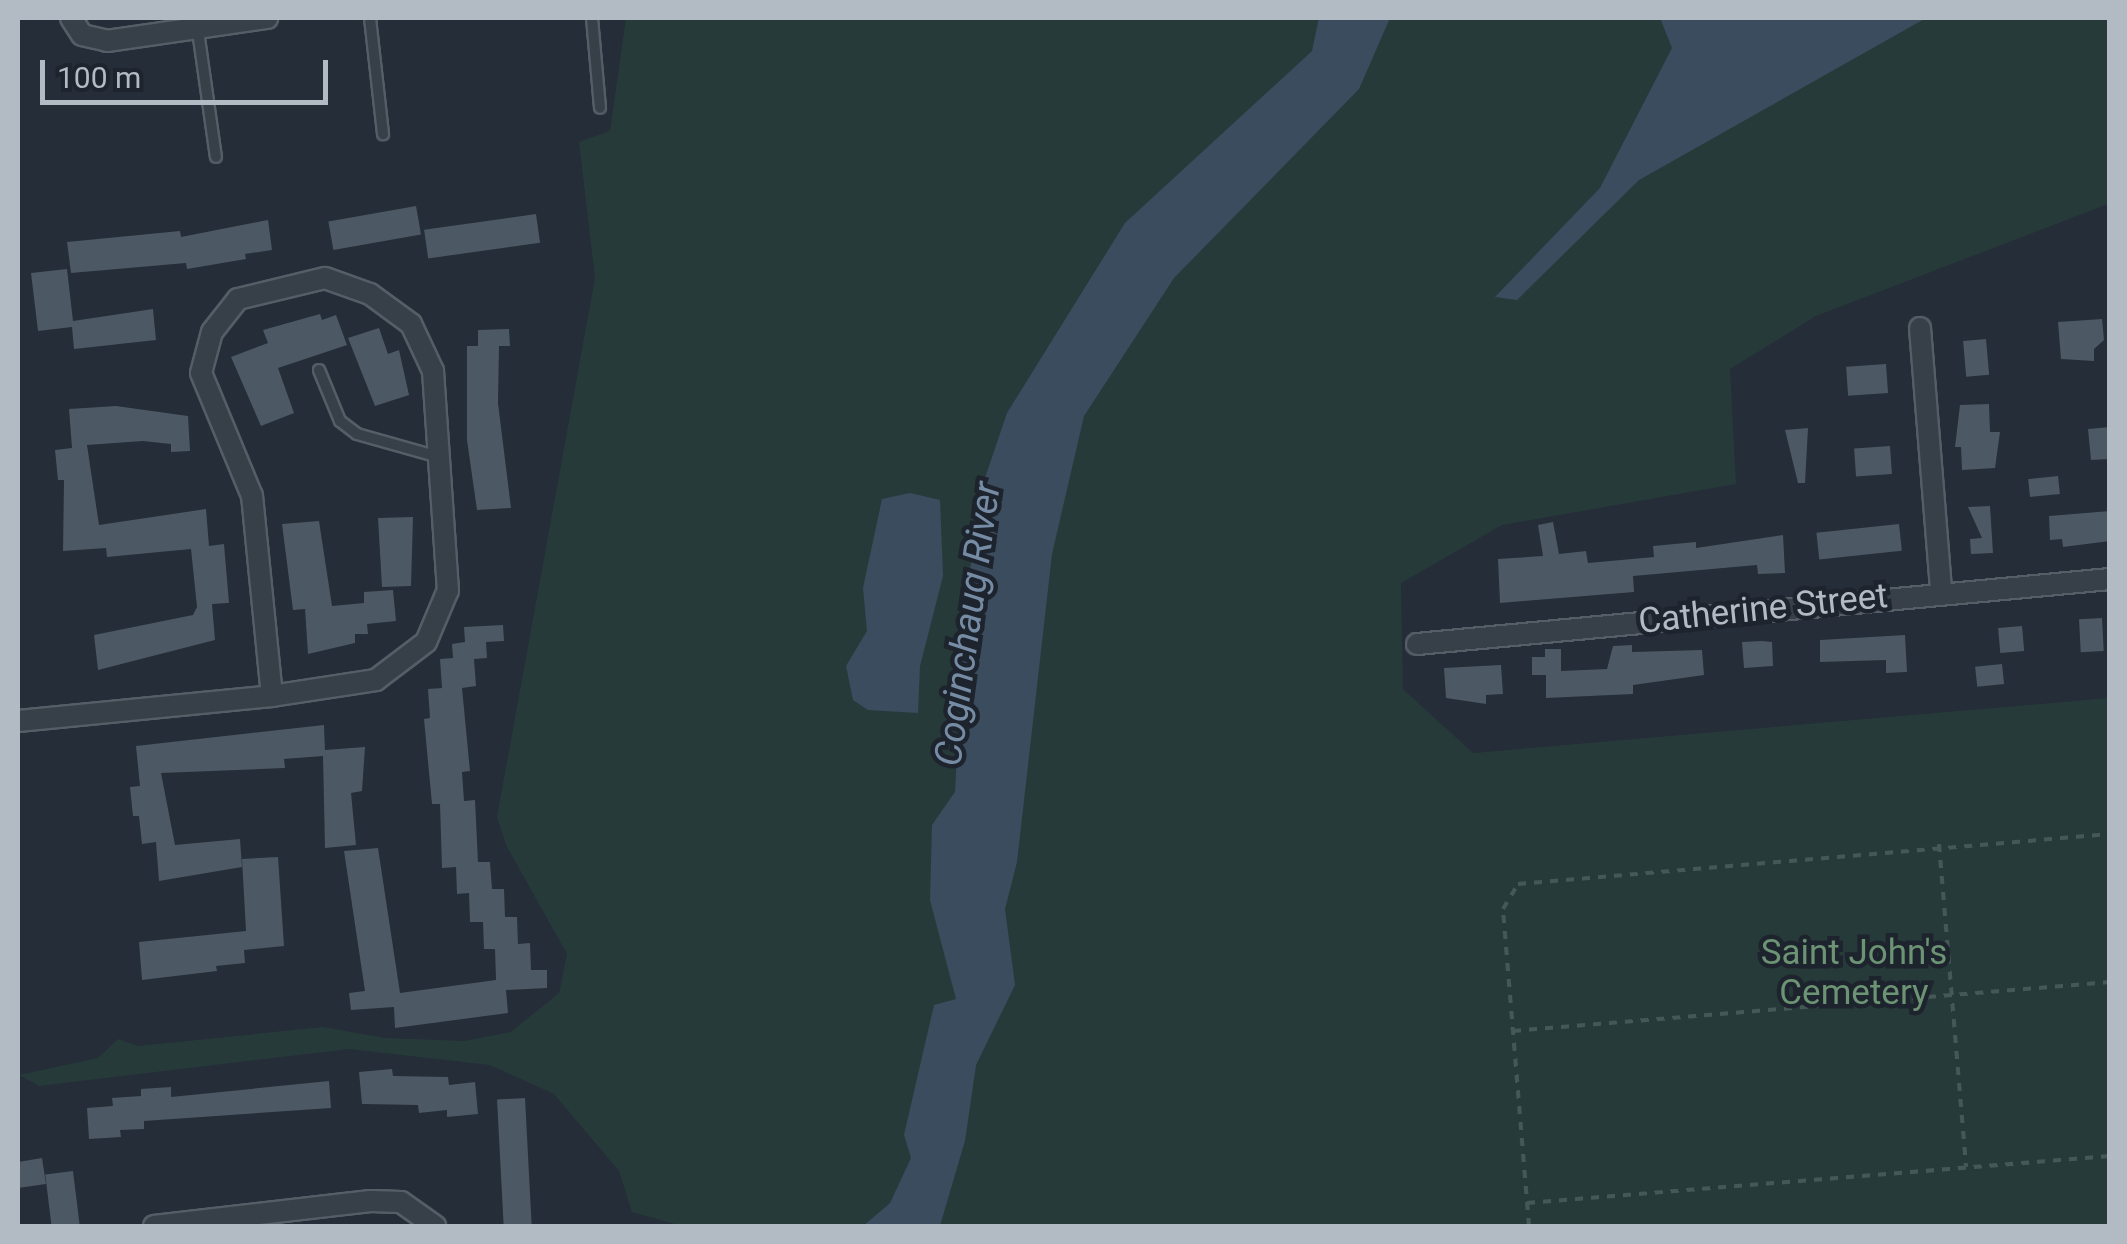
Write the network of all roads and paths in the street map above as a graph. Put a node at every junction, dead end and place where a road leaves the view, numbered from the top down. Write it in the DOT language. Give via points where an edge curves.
graph roads {
  1 [pos="70,18"];
  2 [pos="267,18"];
  3 [pos="370,18"];
  4 [pos="592,18"];
  5 [pos="198,30"];
  6 [pos="600,108"];
  7 [pos="383,134"];
  8 [pos="216,157"];
  9 [pos="1920,328"];
  10 [pos="318,370"];
  11 [pos="438,457"];
  12 [pos="2110,579"];
  13 [pos="1941,590"];
  14 [pos="1417,644"];
  15 [pos="272,696"];
  16 [pos="18,722"];
  17 [pos="2110,834"];
  18 [pos="1939,844"];
  19 [pos="2110,982"];
  20 [pos="1952,994"];
  21 [pos="1513,1031"];
  22 [pos="2110,1156"];
  23 [pos="1966,1167"];
  24 [pos="1528,1203"];
  25 [pos="154,1226"];
  26 [pos="435,1226"];
  27 [pos="1530,1226"];
  1 -- 5 [label="street" via="82,35 107,41"];
  2 -- 5 [label="street"];
  3 -- 7 [label="lane"];
  4 -- 6 [label="lane"];
  5 -- 8 [label="lane"];
  9 -- 13 [label="street"];
  10 -- 11 [label="lane" via="340,420 357,434"];
  11 -- 15 [label="street" via="448,590 426,642 376,680"];
  11 -- 15 [label="street" via="432,370 411,324 370,294 325,278 306,282 238,299 212,332 202,373 252,496"];
  12 -- 13 [label="street, Catherine Street"];
  13 -- 14 [label="street, Catherine Street"];
  15 -- 16 [label="street"];
  17 -- 18 [label="path"];
  18 -- 20 [label="path"];
  18 -- 21 [label="path" via="1518,884 1503,908"];
  19 -- 20 [label="path"];
  20 -- 21 [label="path"];
  20 -- 23 [label="path"];
  21 -- 24 [label="path"];
  22 -- 23 [label="path"];
  23 -- 24 [label="path"];
  24 -- 27 [label="path"];
  25 -- 26 [label="street" via="196,1216 372,1201 400,1202"];
}
